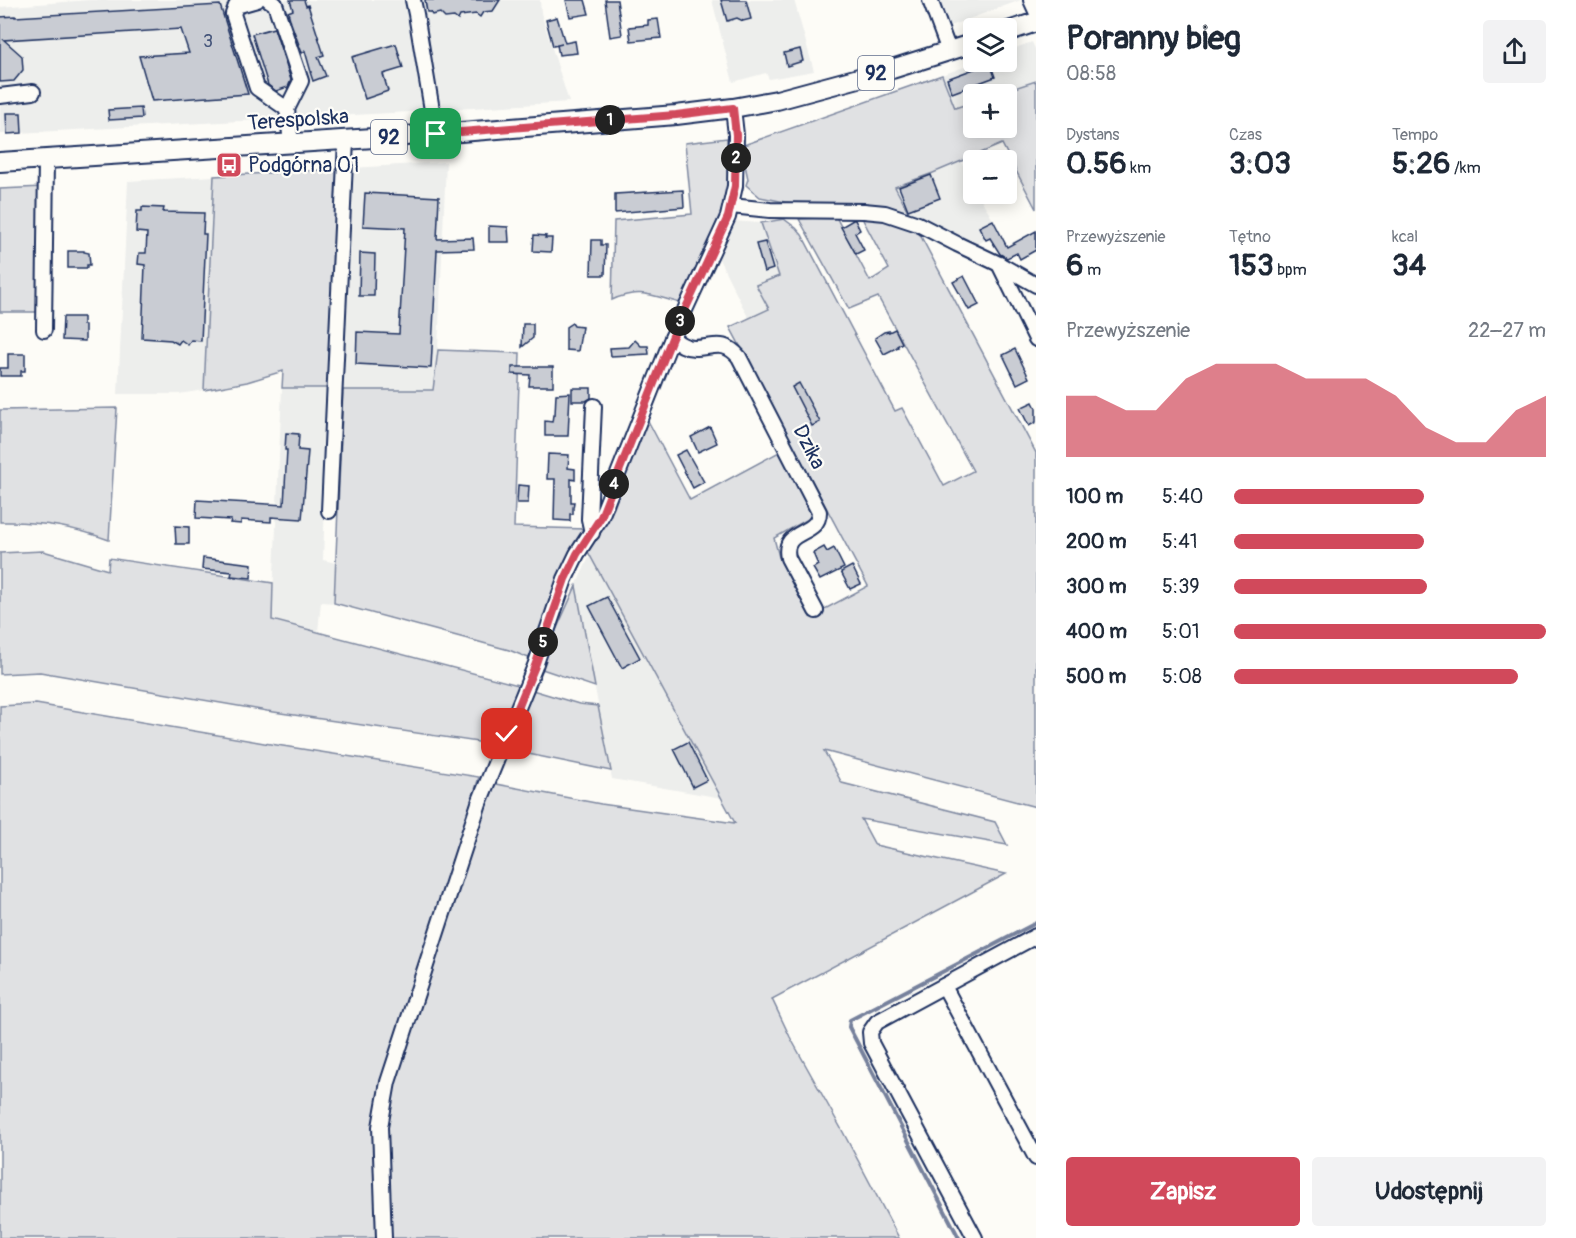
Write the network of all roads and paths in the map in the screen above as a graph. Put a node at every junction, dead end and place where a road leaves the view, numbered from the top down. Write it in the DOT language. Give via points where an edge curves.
graph roads {
  1 [pos="269,0"];
  2 [pos="413,0"];
  3 [pos="930,0"];
  4 [pos="1031,0"];
  5 [pos="253,1"];
  6 [pos="1036,11"];
  7 [pos="1036,22"];
  8 [pos="1017,28"];
  9 [pos="963,46"];
  10 [pos="949,51"];
  11 [pos="33,92"];
  12 [pos="0,96"];
  13 [pos="733,108"];
  14 [pos="287,110"];
  15 [pos="436,134"];
  16 [pos="346,140"];
  17 [pos="291,143"];
  18 [pos="46,159"];
  19 [pos="0,162"];
  20 [pos="730,206"];
  21 [pos="999,264"];
  22 [pos="1036,285"];
  23 [pos="44,330"];
  24 [pos="672,338"];
  25 [pos="1036,339"];
  26 [pos="594,406"];
  27 [pos="329,511"];
  28 [pos="591,533"];
  29 [pos="816,611"];
  30 [pos="1034,943"];
  31 [pos="944,986"];
  32 [pos="1036,1158"];
  33 [pos="384,1238"];
  34 [pos="975,1238"];
  1 -- 14 [label="street" via="275,4 301,81"];
  2 -- 15 [label="street"];
  3 -- 10 [label="street"];
  4 -- 6 [label="street"];
  5 -- 14 [label="street" via="236,6 233,15 258,88"];
  7 -- 8 [label="main road"];
  9 -- 10 [label="main road, 92"];
  10 -- 13 [label="main road, Terespolska / 92" via="777,100"];
  11 -- 12 [label="street"];
  13 -- 15 [label="main road, Terespolska / 92"];
  13 -- 20 [label="street" via="735,186"];
  14 -- 17 [label="street"];
  15 -- 16 [label="main road, Terespolska / 92"];
  16 -- 17 [label="main road, Terespolska / 92"];
  16 -- 27 [label="street"];
  17 -- 18 [label="main road, Terespolska / 92"];
  18 -- 19 [label="main road, Terespolska / 92"];
  18 -- 23 [label="street"];
  20 -- 21 [label="street" via="885,213 918,224"];
  20 -- 24 [label="street"];
  21 -- 22 [label="street"];
  21 -- 25 [label="street"];
  24 -- 28 [label="street" via="601,517"];
  24 -- 29 [label="street, Dzika" via="693,348 721,345 739,357 819,512 814,526 786,546 788,558"];
  26 -- 28 [label="street"];
  28 -- 33 [label="street" via="565,579 535,666 478,803 388,1082 380,1127"];
  30 -- 31 [label="street"];
  31 -- 32 [label="street"];
  31 -- 34 [label="street" via="877,1022 870,1032 871,1043"];
}
